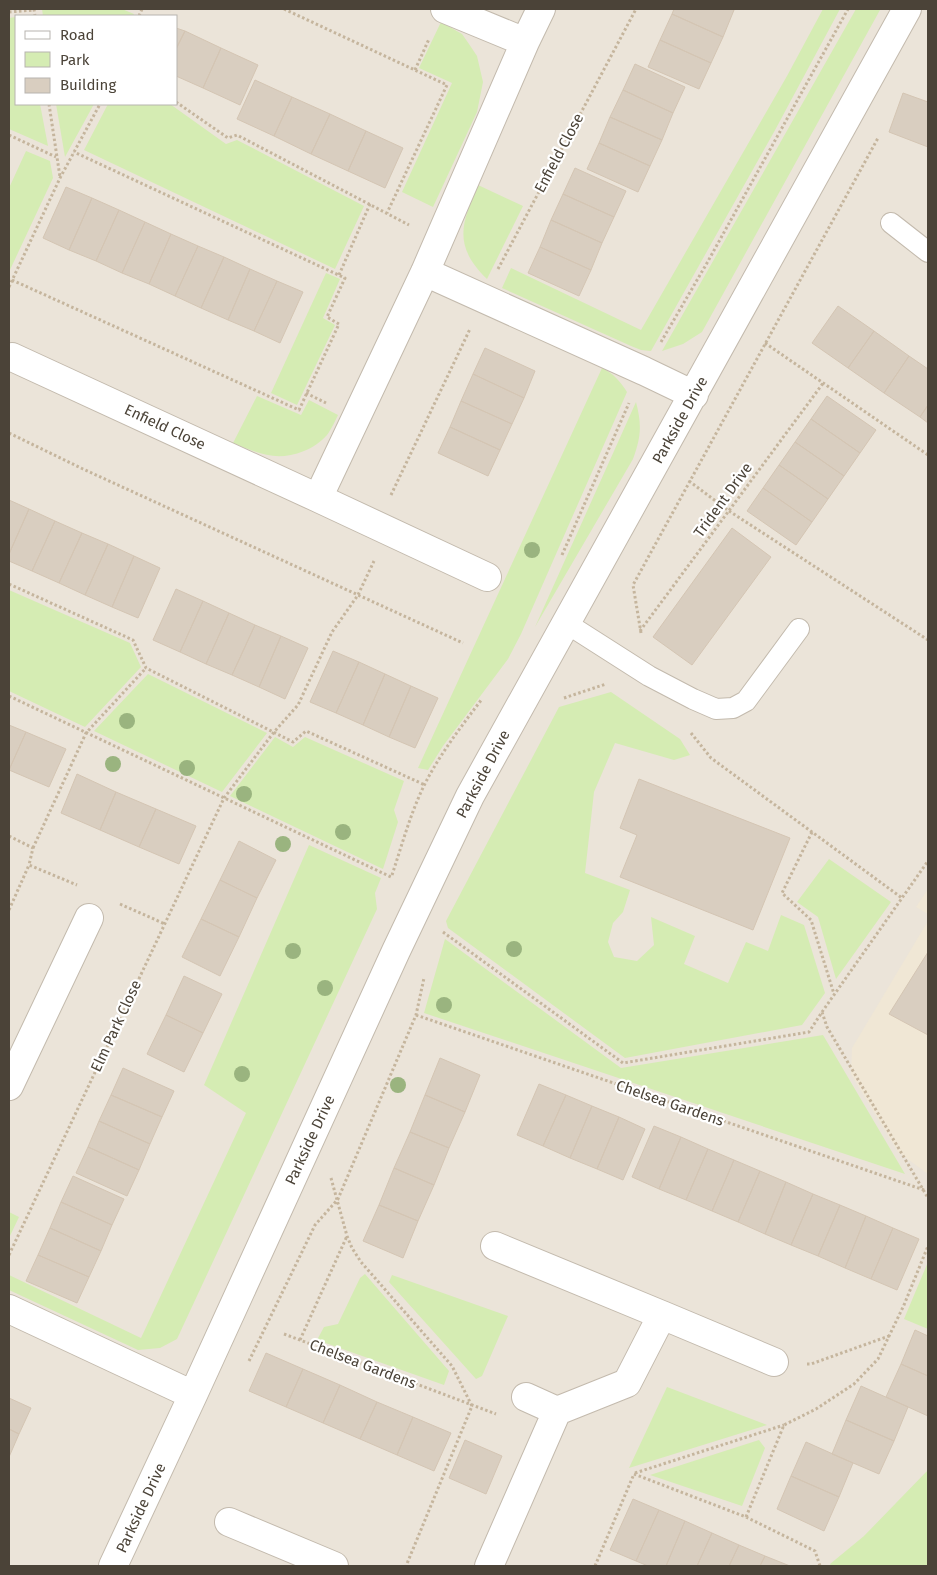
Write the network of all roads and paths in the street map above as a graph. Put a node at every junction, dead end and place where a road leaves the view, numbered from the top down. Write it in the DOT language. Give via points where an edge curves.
graph roads {
  1 [pos="34,9"];
  2 [pos="135,9"];
  3 [pos="284,9"];
  4 [pos="445,9"];
  5 [pos="541,9"];
  6 [pos="636,9"];
  7 [pos="848,9"];
  8 [pos="907,9"];
  9 [pos="142,10"];
  10 [pos="9,12"];
  11 [pos="525,42"];
  12 [pos="178,103"];
  13 [pos="48,105"];
  14 [pos="99,105"];
  15 [pos="881,132"];
  16 [pos="9,135"];
  17 [pos="74,152"];
  18 [pos="57,157"];
  19 [pos="60,178"];
  20 [pos="370,204"];
  21 [pos="387,213"];
  22 [pos="891,223"];
  23 [pos="440,240"];
  24 [pos="928,252"];
  25 [pos="425,272"];
  26 [pos="339,275"];
  27 [pos="12,280"];
  28 [pos="9,287"];
  29 [pos="485,299"];
  30 [pos="766,343"];
  31 [pos="12,357"];
  32 [pos="644,371"];
  33 [pos="824,382"];
  34 [pos="694,395"];
  35 [pos="9,433"];
  36 [pos="928,455"];
  37 [pos="689,481"];
  38 [pos="318,498"];
  39 [pos="729,511"];
  40 [pos="383,528"];
  41 [pos="560,558"];
  42 [pos="488,577"];
  43 [pos="9,584"];
  44 [pos="358,595"];
  45 [pos="566,622"];
  46 [pos="799,629"];
  47 [pos="640,632"];
  48 [pos="928,640"];
  49 [pos="462,643"];
  50 [pos="146,668"];
  51 [pos="639,669"];
  52 [pos="485,695"];
  53 [pos="9,696"];
  54 [pos="555,701"];
  55 [pos="274,732"];
  56 [pos="86,733"];
  57 [pos="711,758"];
  58 [pos="425,785"];
  59 [pos="224,798"];
  60 [pos="812,832"];
  61 [pos="9,836"];
  62 [pos="33,848"];
  63 [pos="928,861"];
  64 [pos="29,866"];
  65 [pos="928,868"];
  66 [pos="922,870"];
  67 [pos="902,898"];
  68 [pos="94,906"];
  69 [pos="9,910"];
  70 [pos="165,924"];
  71 [pos="437,927"];
  72 [pos="424,977"];
  73 [pos="834,994"];
  74 [pos="822,1012"];
  75 [pos="416,1015"];
  76 [pos="9,1086"];
  77 [pos="313,1133"];
  78 [pos="924,1190"];
  79 [pos="928,1198"];
  80 [pos="338,1199"];
  81 [pos="347,1236"];
  82 [pos="495,1246"];
  83 [pos="928,1246"];
  84 [pos="9,1255"];
  85 [pos="9,1309"];
  86 [pos="662,1315"];
  87 [pos="284,1334"];
  88 [pos="889,1336"];
  89 [pos="300,1340"];
  90 [pos="774,1362"];
  91 [pos="246,1368"];
  92 [pos="194,1395"];
  93 [pos="526,1397"];
  94 [pos="472,1406"];
  95 [pos="557,1411"];
  96 [pos="498,1414"];
  97 [pos="784,1425"];
  98 [pos="634,1474"];
  99 [pos="746,1517"];
  100 [pos="230,1522"];
  101 [pos="113,1566"];
  102 [pos="334,1566"];
  103 [pos="406,1566"];
  104 [pos="489,1566"];
  105 [pos="595,1566"];
  106 [pos="820,1566"];
  1 -- 10 [label="path"];
  2 -- 9 [label="path"];
  3 -- 21 [label="path" via="447,85"];
  4 -- 11 [label="street"];
  5 -- 11 [label="street"];
  6 -- 29 [label="path, Enfield Close" via="506,252"];
  7 -- 32 [label="path"];
  8 -- 34 [label="street, Parkside Drive"];
  11 -- 23 [label="street"];
  12 -- 20 [label="path" via="228,138 237,135"];
  13 -- 18 [label="path"];
  14 -- 17 [label="path"];
  15 -- 30 [label="path"];
  16 -- 18 [label="path"];
  17 -- 19 [label="path"];
  17 -- 26 [label="path"];
  18 -- 19 [label="path"];
  19 -- 27 [label="path"];
  20 -- 21 [label="path"];
  20 -- 26 [label="path"];
  21 -- 23 [label="path"];
  22 -- 24 [label="lane"];
  23 -- 25 [label="street"];
  25 -- 29 [label="street"];
  25 -- 38 [label="street"];
  26 -- 27 [label="path" via="345,278 327,317 339,324 299,410"];
  27 -- 28 [label="path"];
  29 -- 32 [label="street"];
  29 -- 40 [label="path, Enfield Close" via="389,498"];
  30 -- 33 [label="path"];
  30 -- 37 [label="path"];
  31 -- 38 [label="street, Enfield Close"];
  32 -- 34 [label="street"];
  32 -- 41 [label="path"];
  33 -- 36 [label="path"];
  33 -- 39 [label="path, Trident Drive"];
  34 -- 45 [label="street, Parkside Drive"];
  35 -- 44 [label="path"];
  37 -- 39 [label="path"];
  37 -- 47 [label="path" via="633,585"];
  38 -- 40 [label="street, Enfield Close"];
  39 -- 47 [label="path, Trident Drive"];
  39 -- 48 [label="path"];
  40 -- 42 [label="street, Enfield Close"];
  40 -- 44 [label="path, Enfield Close" via="373,566"];
  43 -- 50 [label="path" via="133,640"];
  44 -- 49 [label="path"];
  44 -- 55 [label="path, Enfield Close" via="332,632 298,705"];
  45 -- 51 [label="lane"];
  45 -- 77 [label="street, Parkside Drive" via="470,796"];
  46 -- 51 [label="lane" via="746,702 733,708 716,709"];
  47 -- 51 [label="path" via="653,649"];
  50 -- 55 [label="path"];
  50 -- 56 [label="path"];
  51 -- 54 [label="path" via="623,691 608,684"];
  52 -- 58 [label="path" via="449,742"];
  53 -- 56 [label="path"];
  55 -- 58 [label="path" via="293,742 306,731"];
  55 -- 59 [label="path, Enfield Close"];
  56 -- 59 [label="path"];
  56 -- 62 [label="path"];
  57 -- 60 [label="path"];
  58 -- 59 [label="path" via="391,877"];
  59 -- 70 [label="path, Elm Park Close"];
  60 -- 67 [label="path"];
  60 -- 73 [label="path" via="782,893 811,920"];
  61 -- 62 [label="path"];
  62 -- 64 [label="path"];
  63 -- 66 [label="path"];
  64 -- 68 [label="path"];
  64 -- 69 [label="path"];
  65 -- 66 [label="path"];
  66 -- 67 [label="path"];
  67 -- 73 [label="path"];
  68 -- 70 [label="path"];
  68 -- 76 [label="street"];
  70 -- 84 [label="path, Elm Park Close"];
  71 -- 74 [label="path" via="623,1063 809,1032"];
  72 -- 75 [label="path"];
  73 -- 74 [label="path"];
  74 -- 78 [label="path" via="827,1027"];
  75 -- 78 [label="path, Chelsea Gardens"];
  75 -- 80 [label="path"];
  77 -- 80 [label="path"];
  77 -- 92 [label="street, Parkside Drive"];
  78 -- 79 [label="path"];
  80 -- 81 [label="path"];
  80 -- 91 [label="path" via="315,1225"];
  81 -- 89 [label="path"];
  81 -- 94 [label="path" via="361,1262 452,1366"];
  82 -- 86 [label="street"];
  83 -- 88 [label="path"];
  85 -- 92 [label="street"];
  86 -- 90 [label="street"];
  86 -- 95 [label="street" via="627,1383"];
  87 -- 89 [label="path, Chelsea Gardens"];
  88 -- 90 [label="path" via="811,1364"];
  88 -- 97 [label="path" via="878,1359 854,1384"];
  89 -- 94 [label="path, Chelsea Gardens"];
  92 -- 101 [label="street, Parkside Drive"];
  93 -- 95 [label="street"];
  94 -- 96 [label="path, Chelsea Gardens"];
  94 -- 103 [label="path"];
  95 -- 104 [label="street"];
  97 -- 98 [label="path"];
  97 -- 99 [label="path"];
  98 -- 99 [label="path"];
  98 -- 105 [label="path"];
  99 -- 106 [label="path" via="815,1552"];
  100 -- 102 [label="street"];
}
